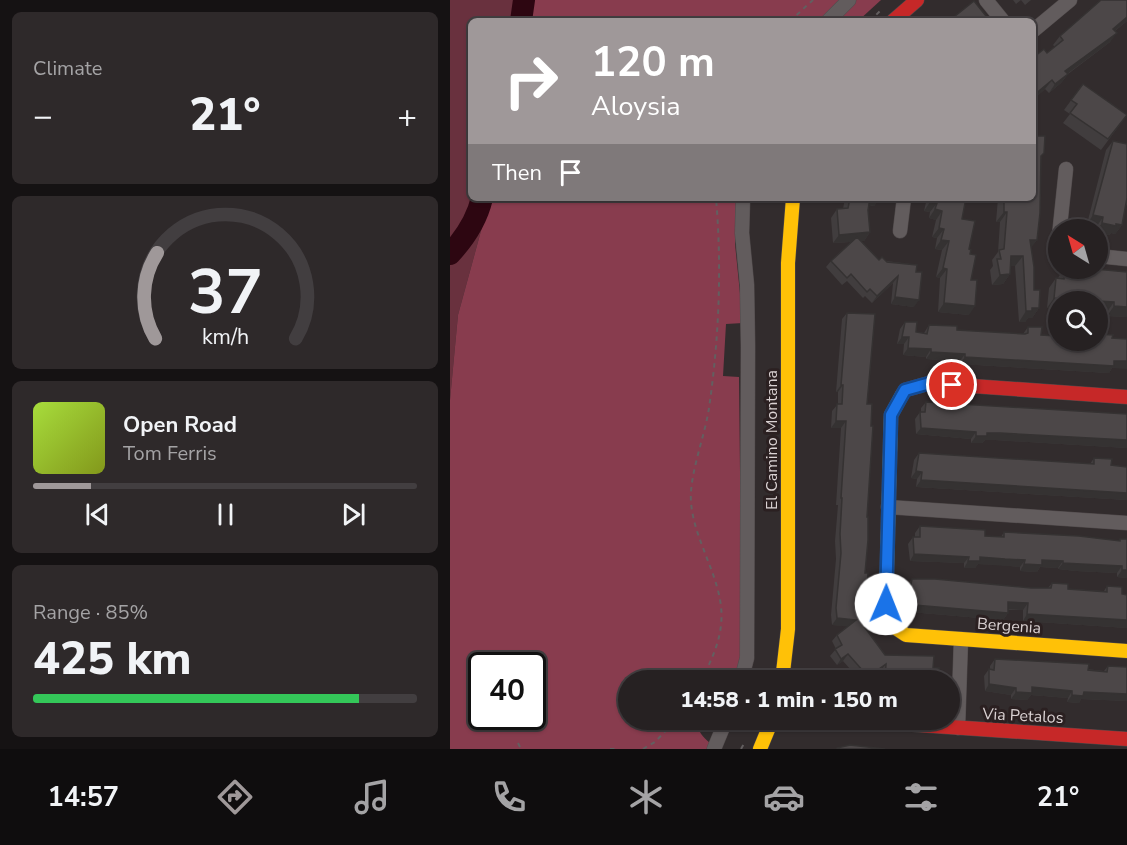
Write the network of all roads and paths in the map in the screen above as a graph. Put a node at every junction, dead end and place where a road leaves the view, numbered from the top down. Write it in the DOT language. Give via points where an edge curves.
graph roads {
  1 [pos="813,0"];
  2 [pos="849,0"];
  3 [pos="917,0"];
  4 [pos="986,0"];
  5 [pos="1070,0"];
  6 [pos="793,18"];
  7 [pos="831,18"];
  8 [pos="896,18"];
  9 [pos="1001,18"];
  10 [pos="1036,28"];
  11 [pos="1066,169"];
  12 [pos="716,201"];
  13 [pos="743,201"];
  14 [pos="793,201"];
  15 [pos="904,201"];
  16 [pos="1061,219"];
  17 [pos="900,231"];
  18 [pos="1108,257"];
  19 [pos="1127,259"];
  20 [pos="1127,396"];
  21 [pos="888,507"];
  22 [pos="1127,523"];
  23 [pos="961,639"];
  24 [pos="1127,651"];
  25 [pos="706,670"];
  26 [pos="744,670"];
  27 [pos="783,670"];
  28 [pos="960,670"];
  29 [pos="960,728"];
  30 [pos="666,730"];
  31 [pos="722,730"];
  32 [pos="768,730"];
  33 [pos="1127,739"];
  34 [pos="655,742"];
  35 [pos="518,743"];
  36 [pos="521,749"];
  37 [pos="610,749"];
  38 [pos="615,749"];
  39 [pos="643,749"];
  40 [pos="649,749"];
  41 [pos="714,749"];
  42 [pos="760,749"];
  1 -- 6 [label="path"];
  2 -- 7 [label="street"];
  3 -- 8 [label="street"];
  4 -- 9 [label="street"];
  5 -- 10 [label="street"];
  11 -- 16 [label="street"];
  12 -- 25 [label="path" via="719,282 715,357 690,499 692,518 719,597 721,626"];
  13 -- 26 [label="street" via="748,387"];
  14 -- 27 [label="street, El Camino Montana" via="788,263 788,629"];
  15 -- 17 [label="street"];
  18 -- 19 [label="street"];
  20 -- 21 [label="street" via="930,383 905,390 891,415"];
  21 -- 22 [label="street"];
  21 -- 23 [label="street, Bergenia" via="886,604 891,625 906,635"];
  23 -- 24 [label="street, Bergenia"];
  23 -- 28 [label="street"];
  29 -- 33 [label="street, Via Petalos"];
  30 -- 34 [label="path"];
  31 -- 41 [label="street"];
  32 -- 42 [label="street"];
  34 -- 39 [label="path"];
  34 -- 40 [label="path"];
  35 -- 36 [label="path"];
  37 -- 38 [label="path"];
}
